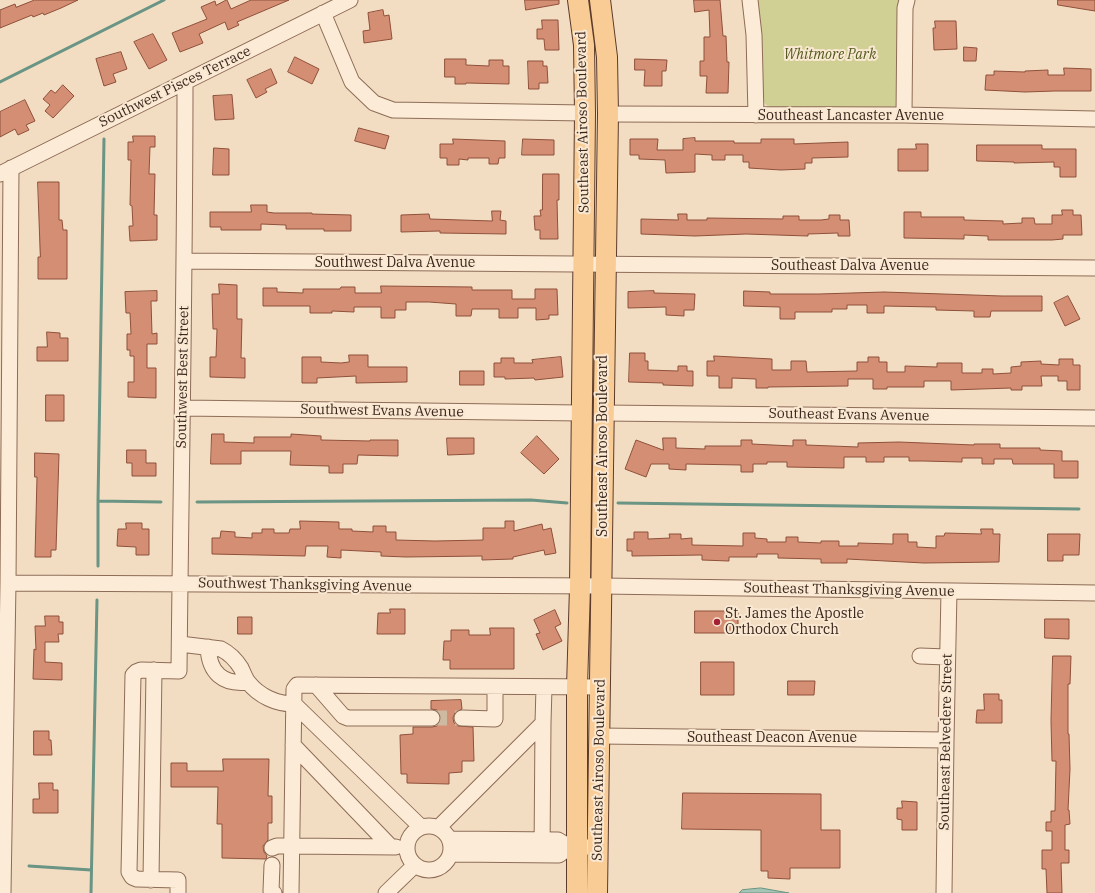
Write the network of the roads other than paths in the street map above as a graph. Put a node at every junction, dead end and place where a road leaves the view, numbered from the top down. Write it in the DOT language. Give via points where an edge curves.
graph roads {
  1 [pos="350,0"];
  2 [pos="578,0"];
  3 [pos="600,0"];
  4 [pos="750,0"];
  5 [pos="907,0"];
  6 [pos="323,13"];
  7 [pos="185,82"];
  8 [pos="585,114"];
  9 [pos="608,114"];
  10 [pos="756,115"];
  11 [pos="904,115"];
  12 [pos="1095,119"];
  13 [pos="5,171"];
  14 [pos="185,261"];
  15 [pos="584,264"];
  16 [pos="605,264"];
  17 [pos="1095,268"];
  18 [pos="183,408"];
  19 [pos="581,413"];
  20 [pos="603,413"];
  21 [pos="1095,418"];
  22 [pos="8,583"];
  23 [pos="180,584"];
  24 [pos="602,586"];
  25 [pos="580,587"];
  26 [pos="949,591"];
  27 [pos="1095,593"];
  28 [pos="180,644"];
  29 [pos="208,647"];
  30 [pos="920,656"];
  31 [pos="947,657"];
  32 [pos="154,670"];
  33 [pos="248,682"];
  34 [pos="316,685"];
  35 [pos="495,686"];
  36 [pos="544,687"];
  37 [pos="577,687"];
  38 [pos="600,687"];
  39 [pos="294,704"];
  40 [pos="432,718"];
  41 [pos="462,718"];
  42 [pos="543,723"];
  43 [pos="599,736"];
  44 [pos="946,740"];
  45 [pos="293,745"];
  46 [pos="2,776"];
  47 [pos="421,827"];
  48 [pos="439,827"];
  49 [pos="502,839"];
  50 [pos="542,840"];
  51 [pos="292,846"];
  52 [pos="391,847"];
  53 [pos="407,847"];
  54 [pos="451,847"];
  55 [pos="467,847"];
  56 [pos="574,847"];
  57 [pos="598,847"];
  58 [pos="272,848"];
  59 [pos="501,854"];
  60 [pos="542,855"];
  61 [pos="272,865"];
  62 [pos="415,865"];
  63 [pos="151,880"];
  64 [pos="178,887"];
  65 [pos="4,893"];
  66 [pos="274,893"];
  67 [pos="291,893"];
  68 [pos="386,893"];
  69 [pos="577,893"];
  70 [pos="597,893"];
  71 [pos="944,893"];
  1 -- 6 [label="street, Southwest Pisces Terrace"];
  2 -- 8 [label="main road, Southeast Airoso Boulevard" via="584,45"];
  3 -- 9 [label="main road, Southeast Airoso Boulevard" via="607,57"];
  4 -- 10 [label="street" via="754,35"];
  5 -- 11 [label="street"];
  6 -- 7 [label="street, Southwest Pisces Terrace"];
  6 -- 8 [label="street" via="352,82 374,103 393,110"];
  7 -- 13 [label="street, Southwest Pisces Terrace"];
  7 -- 14 [label="street, Southwest Best Street"];
  8 -- 15 [label="main road, Southeast Airoso Boulevard"];
  9 -- 10 [label="street, Southeast Lancaster Avenue"];
  9 -- 16 [label="main road, Southeast Airoso Boulevard"];
  10 -- 11 [label="street, Southeast Lancaster Avenue"];
  11 -- 12 [label="street, Southeast Lancaster Avenue"];
  13 -- 22 [label="street"];
  14 -- 15 [label="street, Southwest Dalva Avenue"];
  14 -- 18 [label="street, Southwest Best Street"];
  15 -- 16 [label="street, Southwest Dalva Avenue"];
  15 -- 19 [label="main road, Southeast Airoso Boulevard"];
  16 -- 17 [label="street, Southeast Dalva Avenue"];
  16 -- 20 [label="main road, Southeast Airoso Boulevard"];
  18 -- 19 [label="street, Southwest Evans Avenue"];
  18 -- 23 [label="street, Southwest Best Street"];
  19 -- 25 [label="main road, Southeast Airoso Boulevard"];
  20 -- 21 [label="street, Southeast Evans Avenue"];
  20 -- 24 [label="main road, Southeast Airoso Boulevard"];
  22 -- 23 [label="street, Southwest Thanksgiving Avenue"];
  22 -- 46 [label="street"];
  23 -- 25 [label="street, Southwest Thanksgiving Avenue"];
  23 -- 28 [label="street, Southwest Best Street"];
  24 -- 25 [label="street, Southwest Thanksgiving Avenue"];
  24 -- 26 [label="street, Southeast Thanksgiving Avenue"];
  24 -- 38 [label="main road, Southeast Airoso Boulevard"];
  25 -- 37 [label="main road, Southeast Airoso Boulevard"];
  26 -- 27 [label="street, Southeast Thanksgiving Avenue"];
  26 -- 31 [label="street, Southeast Belvedere Street"];
  28 -- 29 [label="street"];
  28 -- 32 [label="street, Southwest Best Street" via="179,671"];
  29 -- 33 [label="street" via="227,652"];
  29 -- 33 [label="street" via="208,658 219,676 228,681"];
  30 -- 31 [label="street"];
  31 -- 44 [label="street, Southeast Belvedere Street"];
  32 -- 63 [label="street"];
  32 -- 63 [label="street" via="141,670 133,675 129,872 137,879"];
  33 -- 39 [label="street" via="270,700"];
  34 -- 35 [label="street"];
  34 -- 39 [label="street" via="297,685 294,689"];
  34 -- 40 [label="street" via="343,716 348,718"];
  35 -- 36 [label="street"];
  35 -- 41 [label="street" via="495,719"];
  36 -- 37 [label="street"];
  36 -- 42 [label="street"];
  37 -- 38 [label="street"];
  37 -- 56 [label="main road, Southeast Airoso Boulevard"];
  38 -- 43 [label="main road, Southeast Airoso Boulevard"];
  39 -- 45 [label="street"];
  39 -- 47 [label="street"];
  42 -- 48 [label="street"];
  42 -- 50 [label="street"];
  43 -- 44 [label="street, Southeast Deacon Avenue"];
  43 -- 57 [label="main road, Southeast Airoso Boulevard"];
  44 -- 71 [label="street, Southeast Belvedere Street"];
  45 -- 51 [label="street"];
  45 -- 52 [label="street"];
  46 -- 65 [label="street"];
  47 -- 48 [label="street"];
  47 -- 53 [label="street" via="414,831"];
  48 -- 54 [label="street" via="446,832"];
  49 -- 50 [label="street"];
  49 -- 55 [label="street"];
  49 -- 59 [label="street"];
  50 -- 56 [label="street" via="558,840"];
  50 -- 60 [label="street"];
  51 -- 52 [label="street"];
  51 -- 58 [label="street"];
  51 -- 67 [label="street"];
  52 -- 53 [label="street"];
  53 -- 62 [label="street" via="408,856"];
  54 -- 55 [label="street"];
  54 -- 62 [label="street" via="445,864 438,869 429,870"];
  55 -- 59 [label="street"];
  56 -- 57 [label="street"];
  56 -- 60 [label="street" via="560,855"];
  56 -- 69 [label="main road, Southeast Airoso Boulevard"];
  57 -- 70 [label="main road, Southeast Airoso Boulevard"];
  59 -- 60 [label="street"];
  61 -- 66 [label="street" via="271,891"];
  62 -- 68 [label="street"];
  63 -- 64 [label="street"];
}
